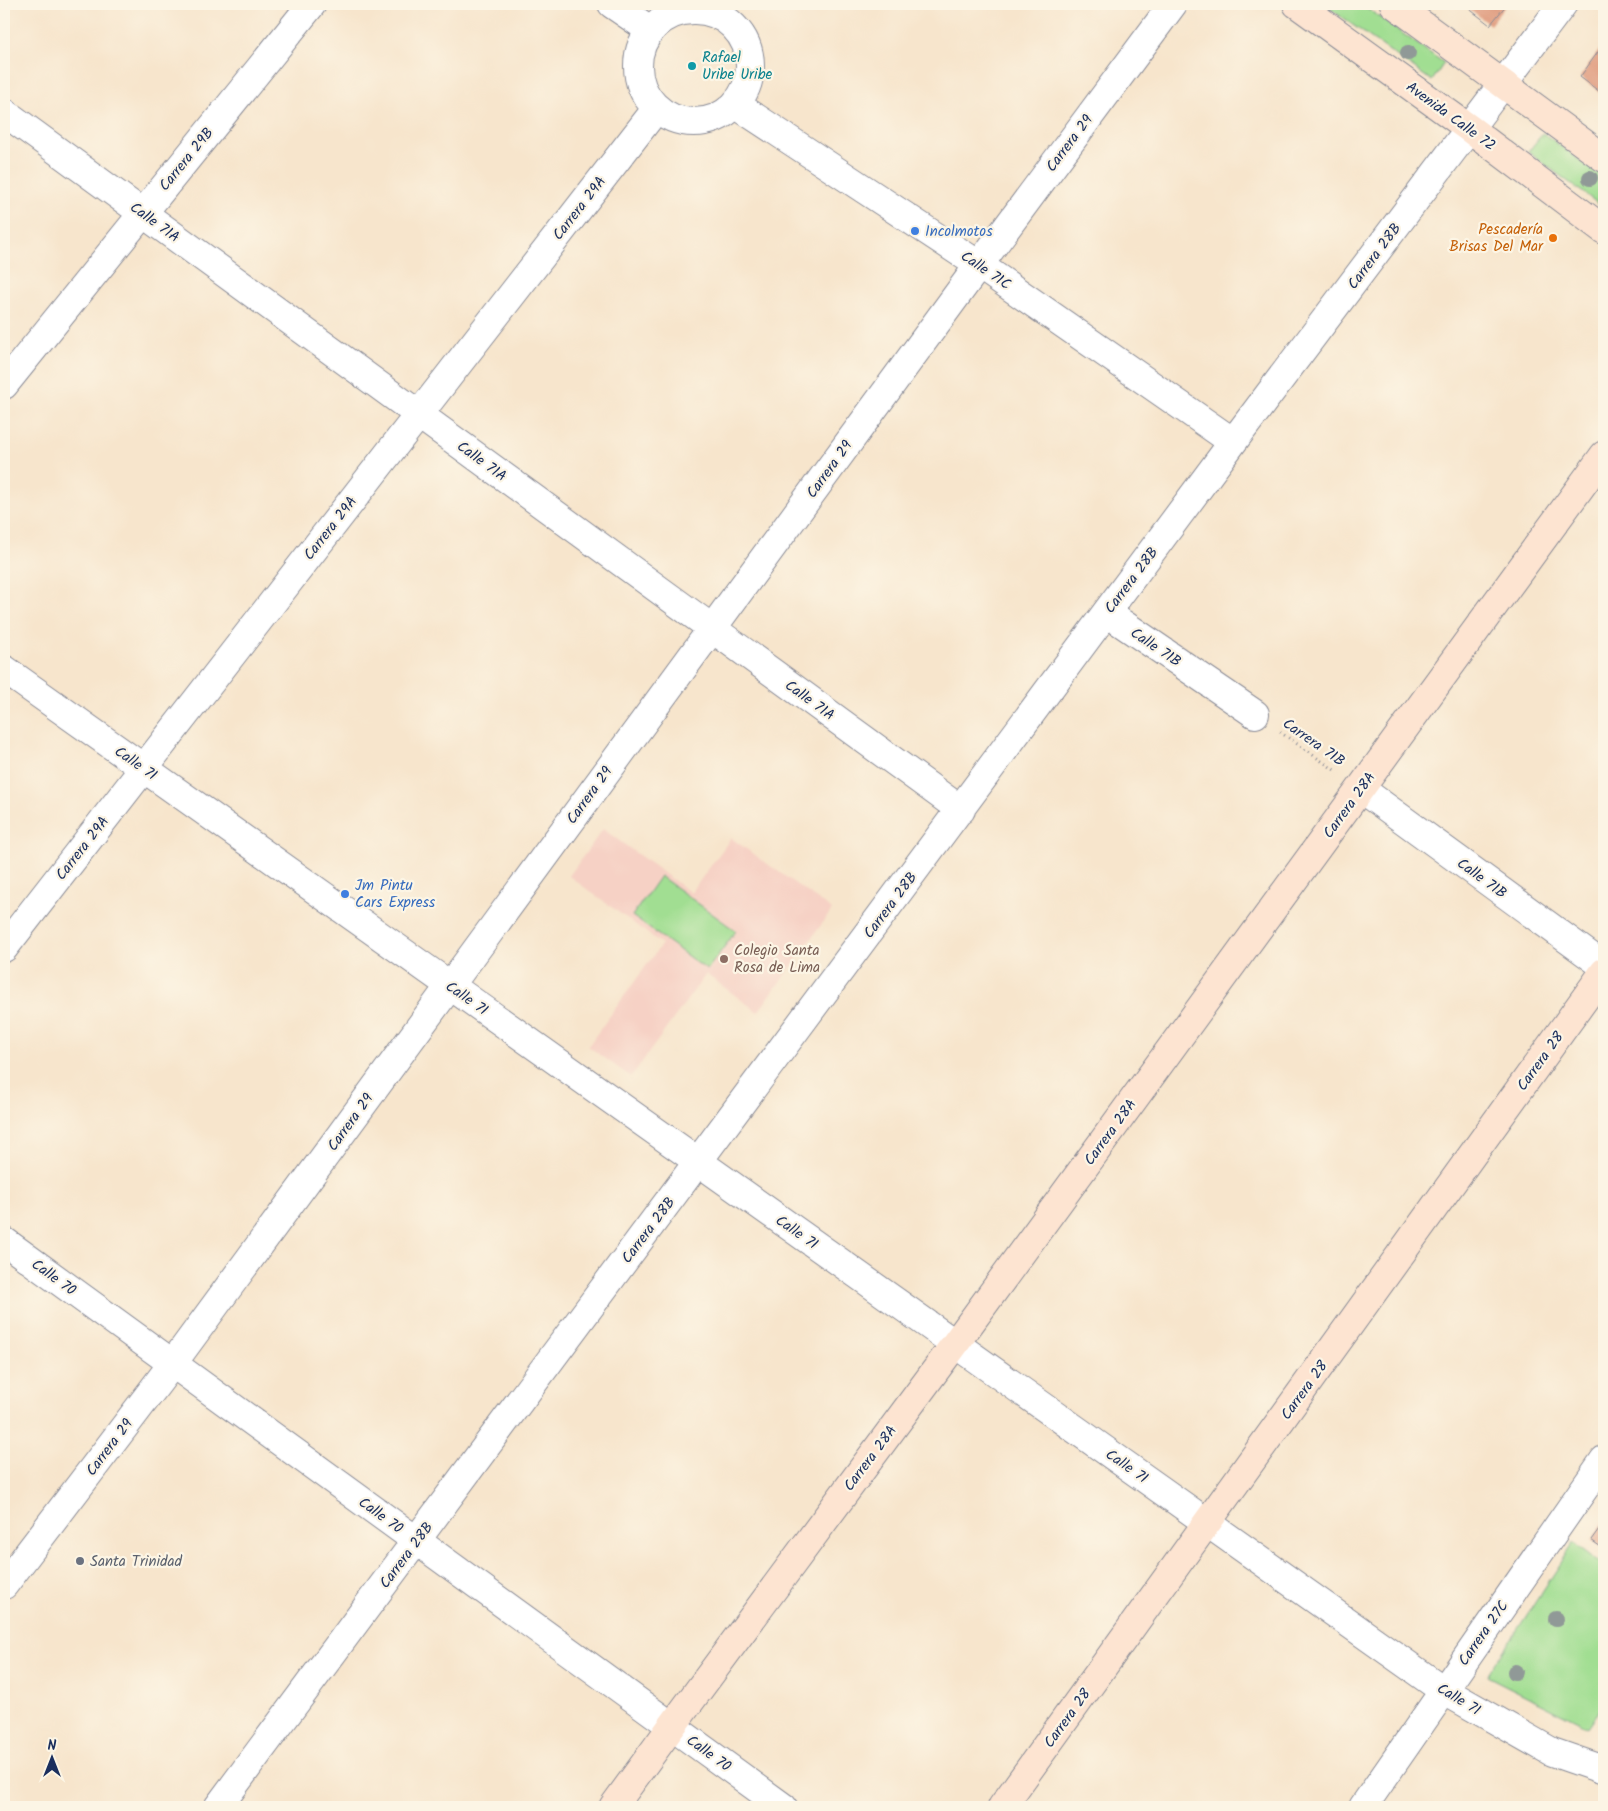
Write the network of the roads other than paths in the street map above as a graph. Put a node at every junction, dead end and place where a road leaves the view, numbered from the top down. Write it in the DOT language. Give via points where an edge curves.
graph roads {
  1 [pos="312,4"];
  2 [pos="612,4"];
  3 [pos="1173,4"];
  4 [pos="1296,4"];
  5 [pos="1394,4"];
  6 [pos="1563,4"];
  7 [pos="733,12"];
  8 [pos="650,30"];
  9 [pos="1504,83"];
  10 [pos="735,104"];
  11 [pos="657,108"];
  12 [pos="4,112"];
  13 [pos="1470,129"];
  14 [pos="1604,158"];
  15 [pos="142,213"];
  16 [pos="1604,230"];
  17 [pos="979,265"];
  18 [pos="4,385"];
  19 [pos="419,415"];
  20 [pos="1233,442"];
  21 [pos="1604,455"];
  22 [pos="1107,613"];
  23 [pos="712,628"];
  24 [pos="4,669"];
  25 [pos="1255,714"];
  26 [pos="144,768"];
  27 [pos="1360,789"];
  28 [pos="961,810"];
  29 [pos="4,948"];
  30 [pos="1604,966"];
  31 [pos="1604,972"];
  32 [pos="450,986"];
  33 [pos="698,1162"];
  34 [pos="4,1240"];
  35 [pos="955,1344"];
  36 [pos="173,1363"];
  37 [pos="1604,1460"];
  38 [pos="1208,1524"];
  39 [pos="416,1541"];
  40 [pos="4,1585"];
  41 [pos="1443,1690"];
  42 [pos="672,1726"];
  43 [pos="1604,1770"];
  44 [pos="218,1807"];
  45 [pos="613,1807"];
  46 [pos="783,1807"];
  47 [pos="1002,1807"];
  48 [pos="1363,1807"];
  1 -- 15 [label="street, Carrera 29B"];
  2 -- 8 [label="street"];
  3 -- 17 [label="street, Carrera 29"];
  4 -- 13 [label="street, Avenida Calle 72"];
  5 -- 9 [label="street"];
  6 -- 9 [label="street, Carrera 28B"];
  7 -- 8 [label="street" via="686,10 666,17"];
  7 -- 10 [label="street" via="751,60 748,84"];
  8 -- 11 [label="street" via="640,50 638,71 644,92"];
  9 -- 13 [label="street, Carrera 28B"];
  9 -- 14 [label="street"];
  10 -- 11 [label="street" via="718,117 697,122 676,119"];
  10 -- 17 [label="street, Calle 71C"];
  11 -- 19 [label="street, Carrera 29A"];
  12 -- 15 [label="street, Calle 71A"];
  13 -- 16 [label="street, Avenida Calle 72"];
  13 -- 20 [label="street, Carrera 28B"];
  15 -- 18 [label="street, Carrera 29B"];
  15 -- 19 [label="street, Calle 71A"];
  17 -- 20 [label="street, Calle 71C"];
  17 -- 23 [label="street, Carrera 29"];
  19 -- 23 [label="street, Calle 71A"];
  19 -- 26 [label="street, Carrera 29A"];
  20 -- 22 [label="street, Carrera 28B"];
  21 -- 27 [label="street, Carrera 28A"];
  22 -- 25 [label="street, Calle 71B"];
  22 -- 28 [label="street, Carrera 28B"];
  23 -- 28 [label="street, Calle 71A"];
  23 -- 32 [label="street, Carrera 29"];
  24 -- 26 [label="street, Calle 71"];
  26 -- 29 [label="street, Carrera 29A"];
  26 -- 32 [label="street, Calle 71"];
  27 -- 30 [label="street, Calle 71B"];
  27 -- 35 [label="street, Carrera 28A"];
  28 -- 33 [label="street, Carrera 28B"];
  31 -- 38 [label="street, Carrera 28"];
  32 -- 33 [label="street, Calle 71"];
  32 -- 36 [label="street, Carrera 29"];
  33 -- 35 [label="street, Calle 71"];
  33 -- 39 [label="street, Carrera 28B"];
  34 -- 36 [label="street, Calle 70"];
  35 -- 38 [label="street, Calle 71"];
  35 -- 42 [label="street, Carrera 28A"];
  36 -- 39 [label="street, Calle 70"];
  36 -- 40 [label="street, Carrera 29"];
  37 -- 41 [label="street, Carrera 27C"];
  38 -- 41 [label="street, Calle 71"];
  38 -- 47 [label="street, Carrera 28"];
  39 -- 42 [label="street, Calle 70"];
  39 -- 44 [label="street, Carrera 28B"];
  41 -- 43 [label="street, Calle 71" via="1552,1752"];
  41 -- 48 [label="street, Carrera 27C"];
  42 -- 45 [label="street, Carrera 28A"];
  42 -- 46 [label="street, Calle 70"];
}
